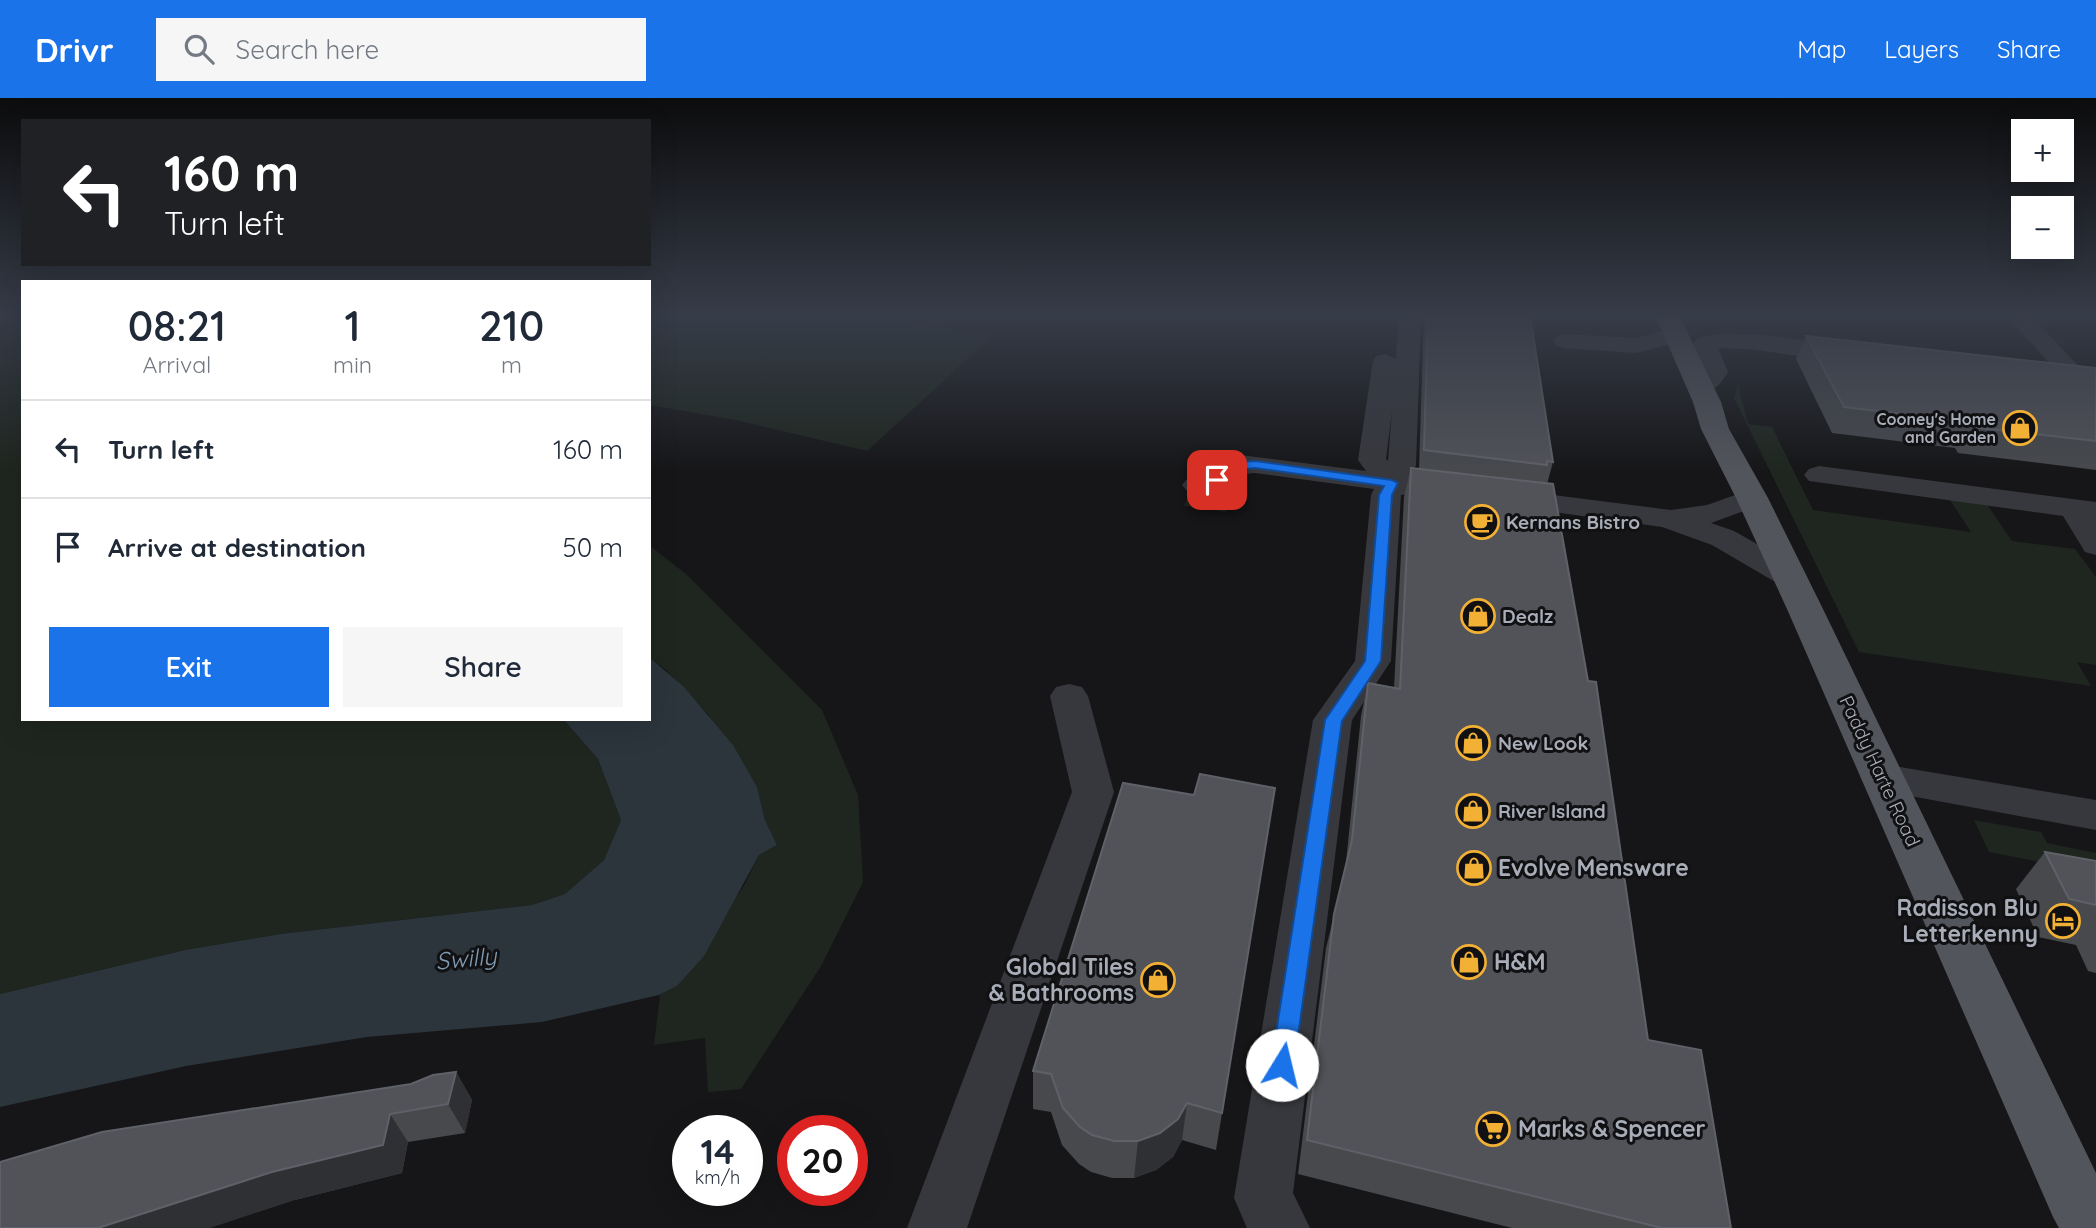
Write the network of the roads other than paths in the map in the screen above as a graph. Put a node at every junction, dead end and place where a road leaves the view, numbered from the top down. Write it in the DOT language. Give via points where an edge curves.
graph roads {
  1 [pos="1383,368"];
  2 [pos="1407,368"];
  3 [pos="1672,368"];
  4 [pos="1691,368"];
  5 [pos="1714,368"];
  6 [pos="2072,368"];
  7 [pos="2041,377"];
  8 [pos="1697,381"];
  9 [pos="2087,382"];
  10 [pos="1819,475"];
  11 [pos="1392,483"];
  12 [pos="1197,485"];
  13 [pos="1752,498"];
  14 [pos="2085,510"];
  15 [pos="1667,518"];
  16 [pos="2096,545"];
  17 [pos="1788,576"];
  18 [pos="1069,696"];
  19 [pos="1882,778"];
  20 [pos="2096,815"];
  21 [pos="2077,1217"];
  22 [pos="937,1228"];
  23 [pos="1280,1228"];
  1 -- 11 [label="lane" via="1372,460"];
  2 -- 11 [label="lane" via="1402,465"];
  3 -- 8 [label="lane"];
  4 -- 8 [label="main road, Paddy Harte Road"];
  5 -- 8 [label="lane" via="1710,382"];
  6 -- 9 [label="lane"];
  7 -- 9 [label="lane"];
  8 -- 13 [label="main road, Paddy Harte Road" via="1715,429"];
  10 -- 14 [label="lane"];
  11 -- 12 [label="lane" via="1240,464 1217,480"];
  11 -- 15 [label="lane"];
  11 -- 23 [label="lane" via="1386,495 1373,661 1333,720 1263,1198"];
  13 -- 15 [label="lane" via="1712,513"];
  13 -- 17 [label="main road, Paddy Harte Road"];
  14 -- 16 [label="lane"];
  15 -- 17 [label="lane" via="1723,538"];
  17 -- 19 [label="main road, Paddy Harte Road"];
  18 -- 22 [label="lane" via="1093,792"];
  19 -- 20 [label="lane"];
  19 -- 21 [label="main road, Paddy Harte Road"];
}
